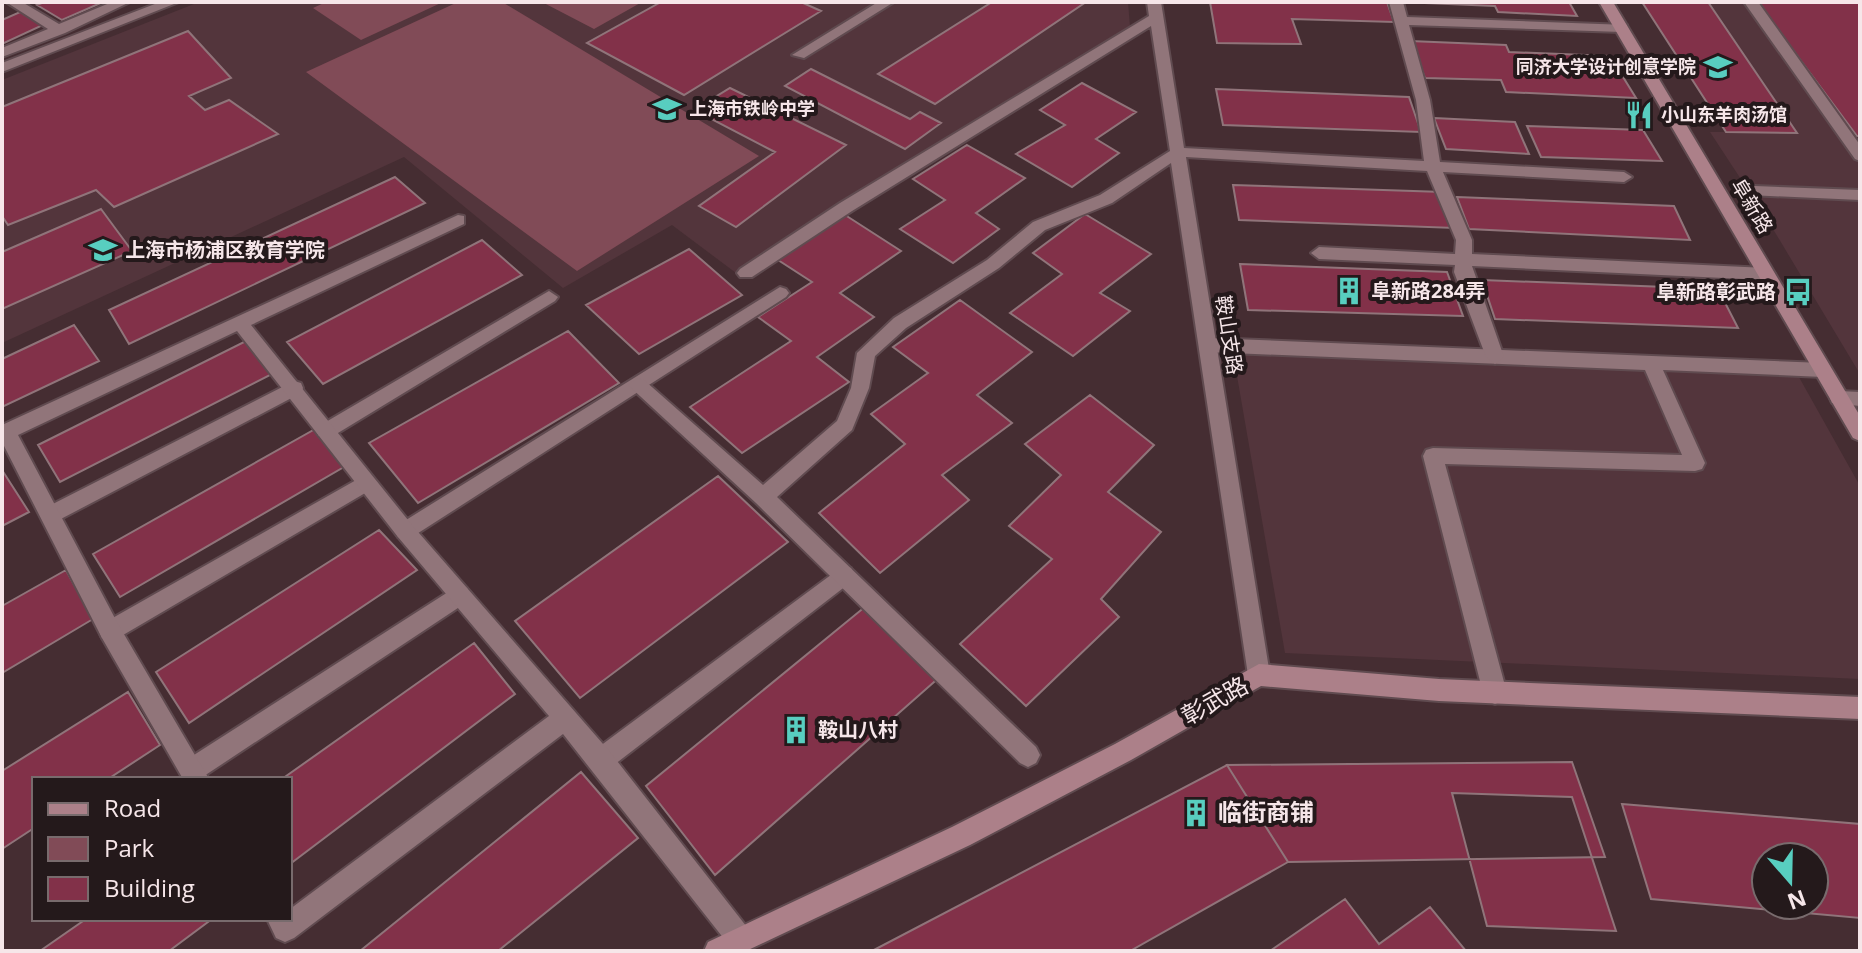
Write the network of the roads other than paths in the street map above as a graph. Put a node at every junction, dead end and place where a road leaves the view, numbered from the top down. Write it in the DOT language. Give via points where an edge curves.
graph roads {
  1 [pos="13,2"];
  2 [pos="123,2"];
  3 [pos="172,2"];
  4 [pos="887,2"];
  5 [pos="1396,2"];
  6 [pos="1606,2"];
  7 [pos="1751,2"];
  8 [pos="1156,10"];
  9 [pos="1401,21"];
  10 [pos="1622,28"];
  11 [pos="60,30"];
  12 [pos="2,53"];
  13 [pos="799,55"];
  14 [pos="2,68"];
  15 [pos="1178,152"];
  16 [pos="1860,156"];
  17 [pos="1433,166"];
  18 [pos="1624,177"];
  19 [pos="1755,191"];
  20 [pos="1860,195"];
  21 [pos="458,220"];
  22 [pos="1319,253"];
  23 [pos="1464,260"];
  24 [pos="746,273"];
  25 [pos="1766,274"];
  26 [pos="780,293"];
  27 [pos="549,297"];
  28 [pos="239,322"];
  29 [pos="1208,345"];
  30 [pos="1495,357"];
  31 [pos="1651,363"];
  32 [pos="1823,370"];
  33 [pos="637,385"];
  34 [pos="294,388"];
  35 [pos="1839,398"];
  36 [pos="1860,399"];
  37 [pos="326,431"];
  38 [pos="4,433"];
  39 [pos="1860,433"];
  40 [pos="365,483"];
  41 [pos="763,497"];
  42 [pos="50,515"];
  43 [pos="405,531"];
  44 [pos="843,575"];
  45 [pos="459,595"];
  46 [pos="110,631"];
  47 [pos="1259,675"];
  48 [pos="1495,693"];
  49 [pos="1860,708"];
  50 [pos="565,718"];
  51 [pos="1028,755"];
  52 [pos="601,760"];
  53 [pos="194,774"];
  54 [pos="281,921"];
  55 [pos="734,947"];
  1 -- 11 [label="street"];
  2 -- 11 [label="street"];
  3 -- 14 [label="street"];
  4 -- 13 [label="street"];
  5 -- 9 [label="street"];
  6 -- 10 [label="street, 阜新路"];
  7 -- 16 [label="street"];
  8 -- 15 [label="street, 鞍山支路"];
  8 -- 24 [label="street"];
  9 -- 10 [label="street"];
  9 -- 17 [label="street" via="1423,100"];
  10 -- 25 [label="street, 阜新路"];
  11 -- 12 [label="street"];
  15 -- 17 [label="street"];
  15 -- 29 [label="street, 鞍山支路"];
  15 -- 41 [label="street" via="1106,199 1039,226 993,264 900,323 866,353 860,388 845,425"];
  17 -- 18 [label="street"];
  17 -- 23 [label="street" via="1464,240"];
  19 -- 20 [label="street"];
  21 -- 28 [label="street"];
  22 -- 23 [label="street"];
  23 -- 25 [label="street"];
  23 -- 30 [label="street" via="1463,272"];
  25 -- 32 [label="street, 阜新路"];
  26 -- 33 [label="street"];
  27 -- 37 [label="street"];
  28 -- 34 [label="street"];
  28 -- 38 [label="street"];
  29 -- 30 [label="street"];
  29 -- 47 [label="street, 鞍山支路"];
  30 -- 31 [label="street"];
  31 -- 32 [label="street"];
  31 -- 48 [label="street" via="1695,463 1433,456"];
  32 -- 35 [label="street, 阜新路"];
  33 -- 41 [label="street"];
  33 -- 43 [label="street"];
  34 -- 37 [label="street"];
  34 -- 42 [label="street"];
  35 -- 36 [label="street"];
  35 -- 39 [label="street, 阜新路"];
  37 -- 40 [label="street"];
  38 -- 42 [label="street"];
  40 -- 43 [label="street"];
  40 -- 46 [label="street"];
  41 -- 44 [label="street"];
  42 -- 46 [label="street"];
  43 -- 45 [label="street"];
  44 -- 51 [label="street"];
  44 -- 52 [label="street"];
  45 -- 50 [label="street"];
  45 -- 53 [label="street"];
  46 -- 53 [label="street"];
  47 -- 48 [label="street, 彰武路"];
  47 -- 55 [label="street, 彰武路" via="961,836"];
  48 -- 49 [label="street, 彰武路"];
  50 -- 52 [label="street"];
  50 -- 54 [label="street" via="285,929"];
  52 -- 55 [label="street"];
}
